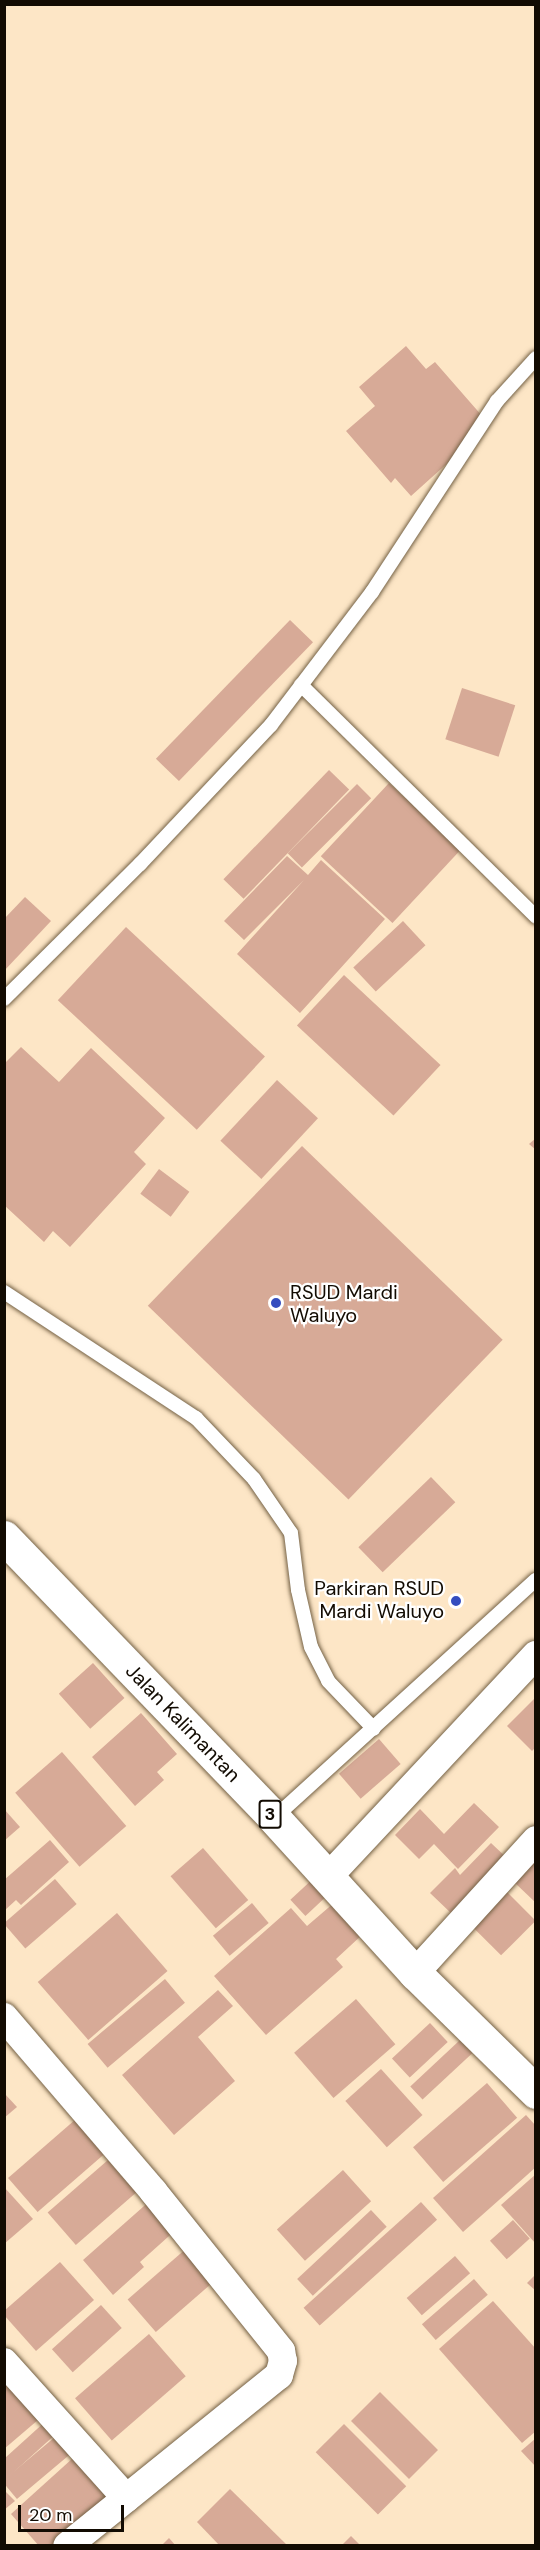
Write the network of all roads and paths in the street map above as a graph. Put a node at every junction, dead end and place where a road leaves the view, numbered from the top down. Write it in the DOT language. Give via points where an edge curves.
graph roads {
  1 [pos="536,358"];
  2 [pos="301,685"];
  3 [pos="536,917"];
  4 [pos="4,999"];
  5 [pos="4,1292"];
  6 [pos="4,1537"];
  7 [pos="536,1580"];
  8 [pos="536,1655"];
  9 [pos="374,1729"];
  10 [pos="274,1818"];
  11 [pos="536,1840"];
  12 [pos="328,1877"];
  13 [pos="415,1973"];
  14 [pos="4,2018"];
  15 [pos="536,2092"];
  16 [pos="4,2362"];
  17 [pos="126,2498"];
  18 [pos="67,2546"];
  1 -- 2 [label="lane" via="497,401 372,592"];
  2 -- 3 [label="lane"];
  2 -- 4 [label="lane" via="262,734 140,864"];
  5 -- 9 [label="lane" via="196,1418 254,1479 291,1533 311,1647 328,1681"];
  6 -- 10 [label="highway, Jalan Kalimantan / 3"];
  7 -- 9 [label="lane"];
  8 -- 12 [label="street"];
  9 -- 10 [label="lane"];
  10 -- 12 [label="highway, Jalan Kalimantan / 3"];
  11 -- 13 [label="street"];
  12 -- 13 [label="highway, Jalan Kalimantan / 3"];
  13 -- 15 [label="highway, Jalan Kalimantan / 3"];
  14 -- 17 [label="street" via="153,2192 281,2351 284,2361 279,2375"];
  16 -- 17 [label="street"];
  17 -- 18 [label="street"];
}
